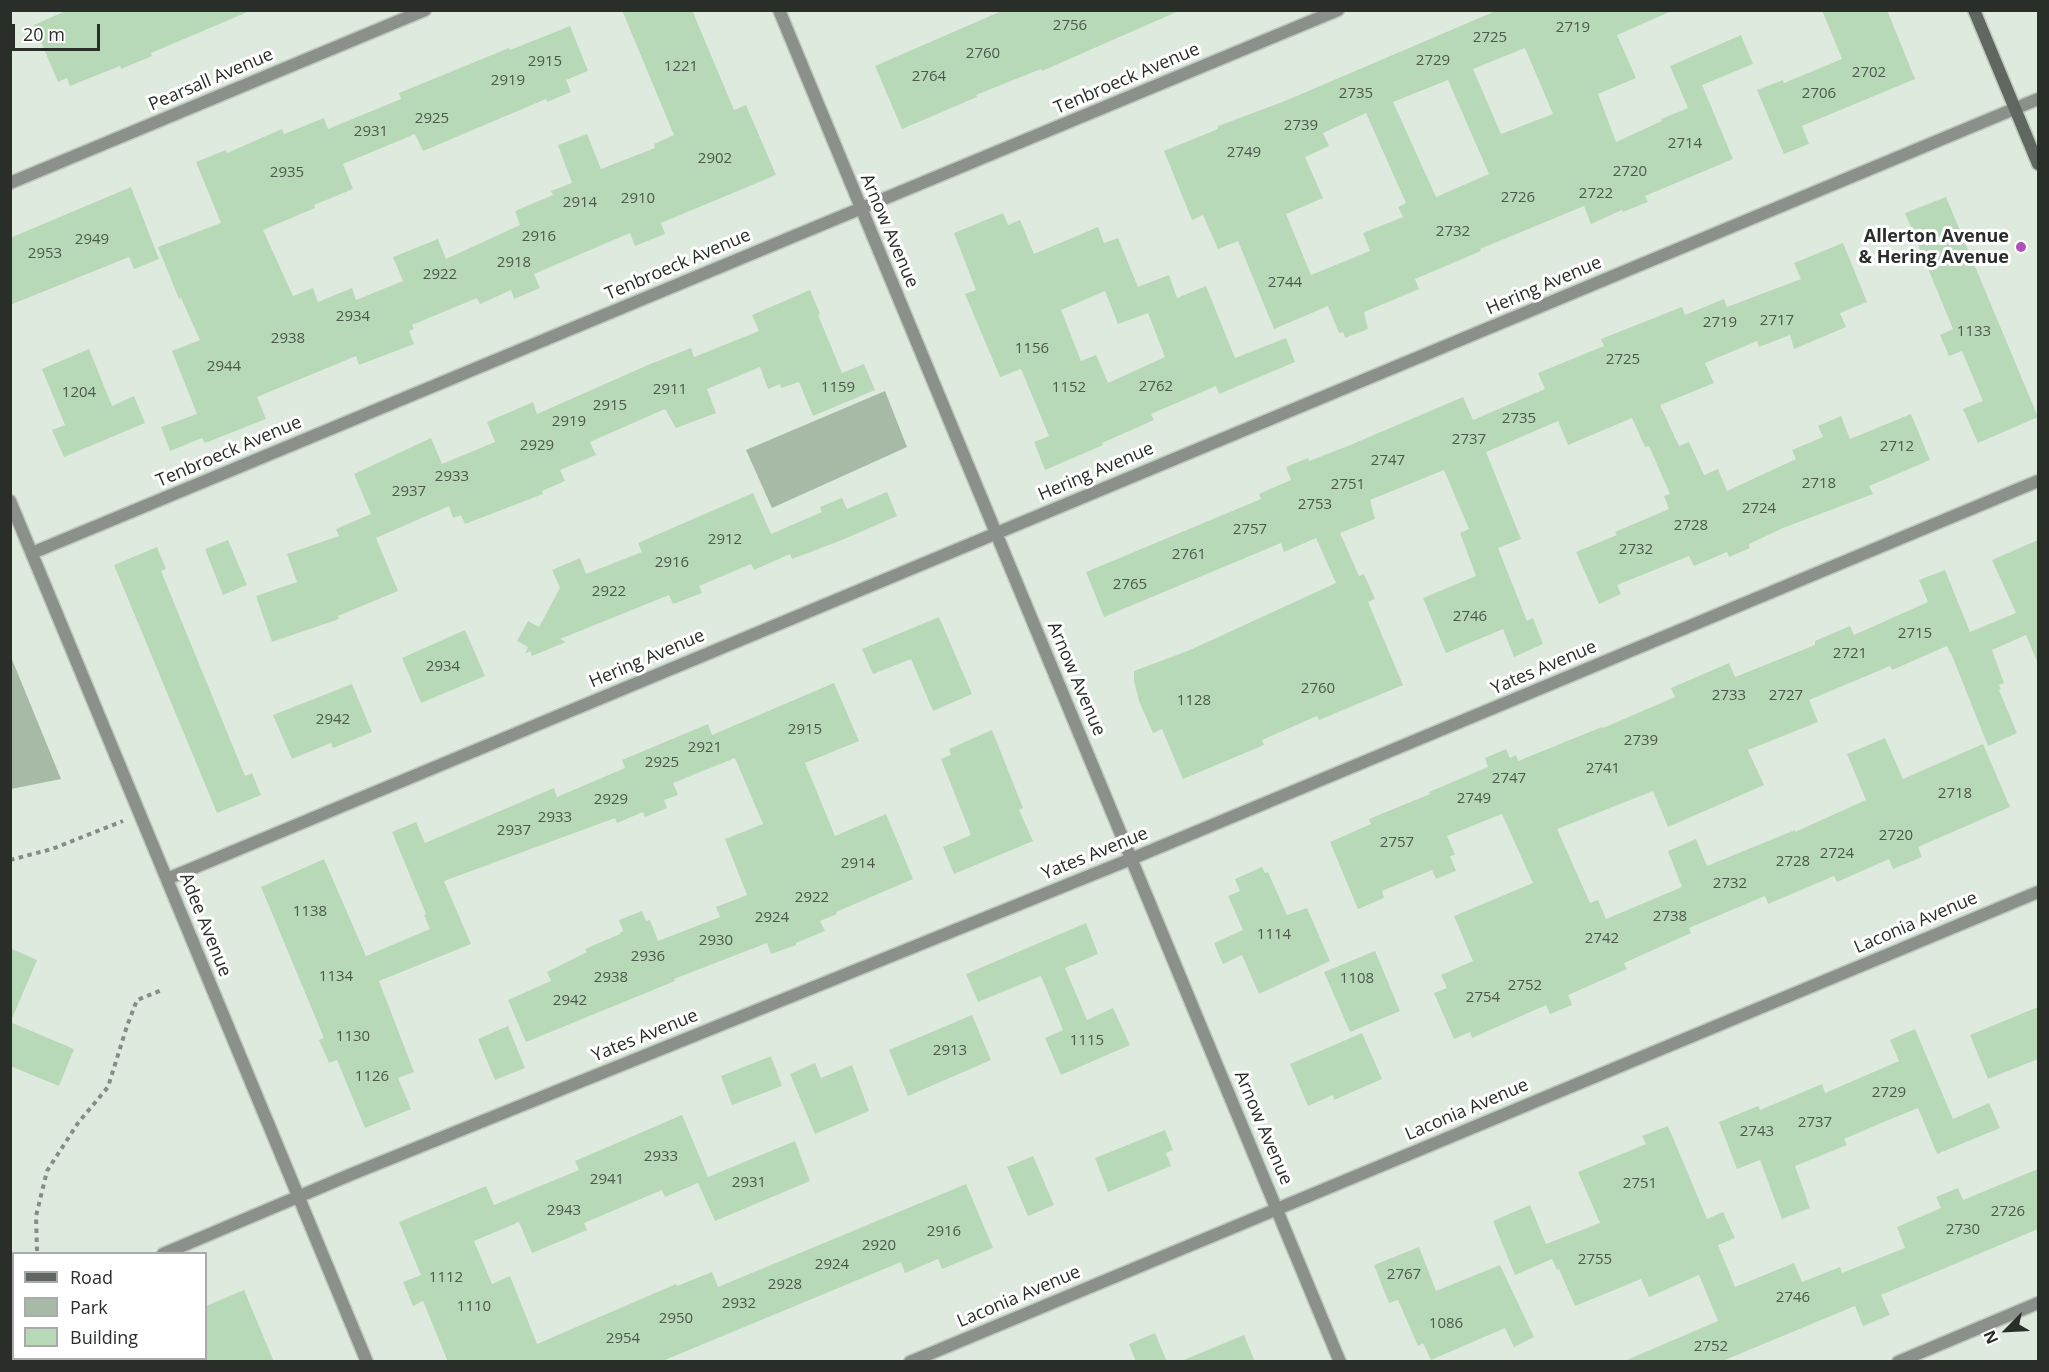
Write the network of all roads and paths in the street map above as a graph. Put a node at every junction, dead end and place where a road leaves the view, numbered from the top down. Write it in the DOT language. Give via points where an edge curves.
graph roads {
  1 [pos="425,10"];
  2 [pos="778,10"];
  3 [pos="1338,10"];
  4 [pos="1974,10"];
  5 [pos="2038,99"];
  6 [pos="2016,109"];
  7 [pos="2038,164"];
  8 [pos="10,183"];
  9 [pos="860,209"];
  10 [pos="2038,481"];
  11 [pos="10,501"];
  12 [pos="996,533"];
  13 [pos="32,553"];
  14 [pos="140,814"];
  15 [pos="1131,859"];
  16 [pos="10,860"];
  17 [pos="167,879"];
  18 [pos="2038,892"];
  19 [pos="162,990"];
  20 [pos="298,1197"];
  21 [pos="1277,1209"];
  22 [pos="37,1251"];
  23 [pos="168,1252"];
  24 [pos="2038,1303"];
  25 [pos="367,1362"];
  26 [pos="910,1362"];
  27 [pos="1341,1362"];
  28 [pos="1898,1362"];
  1 -- 8 [label="street, Pearsall Avenue"];
  2 -- 9 [label="street, Arnow Avenue"];
  3 -- 9 [label="street, Tenbroeck Avenue"];
  4 -- 6 [label="main road"];
  5 -- 6 [label="street, Hering Avenue"];
  6 -- 7 [label="main road"];
  6 -- 12 [label="street, Hering Avenue"];
  9 -- 12 [label="street, Arnow Avenue"];
  9 -- 13 [label="street, Tenbroeck Avenue"];
  10 -- 15 [label="street, Yates Avenue"];
  11 -- 13 [label="street, Adee Avenue"];
  12 -- 15 [label="street, Arnow Avenue"];
  12 -- 17 [label="street, Hering Avenue"];
  13 -- 14 [label="street, Adee Avenue"];
  14 -- 16 [label="path" via="52,849"];
  14 -- 17 [label="street, Adee Avenue"];
  15 -- 20 [label="street, Yates Avenue"];
  15 -- 21 [label="street, Arnow Avenue"];
  17 -- 20 [label="street, Adee Avenue"];
  18 -- 21 [label="street, Laconia Avenue"];
  19 -- 22 [label="path" via="138,1000 108,1087 78,1123 47,1171 36,1216"];
  20 -- 23 [label="street, Yates Avenue"];
  20 -- 25 [label="street, Adee Avenue"];
  21 -- 26 [label="street, Laconia Avenue"];
  21 -- 27 [label="street, Arnow Avenue"];
  24 -- 28 [label="street"];
}
